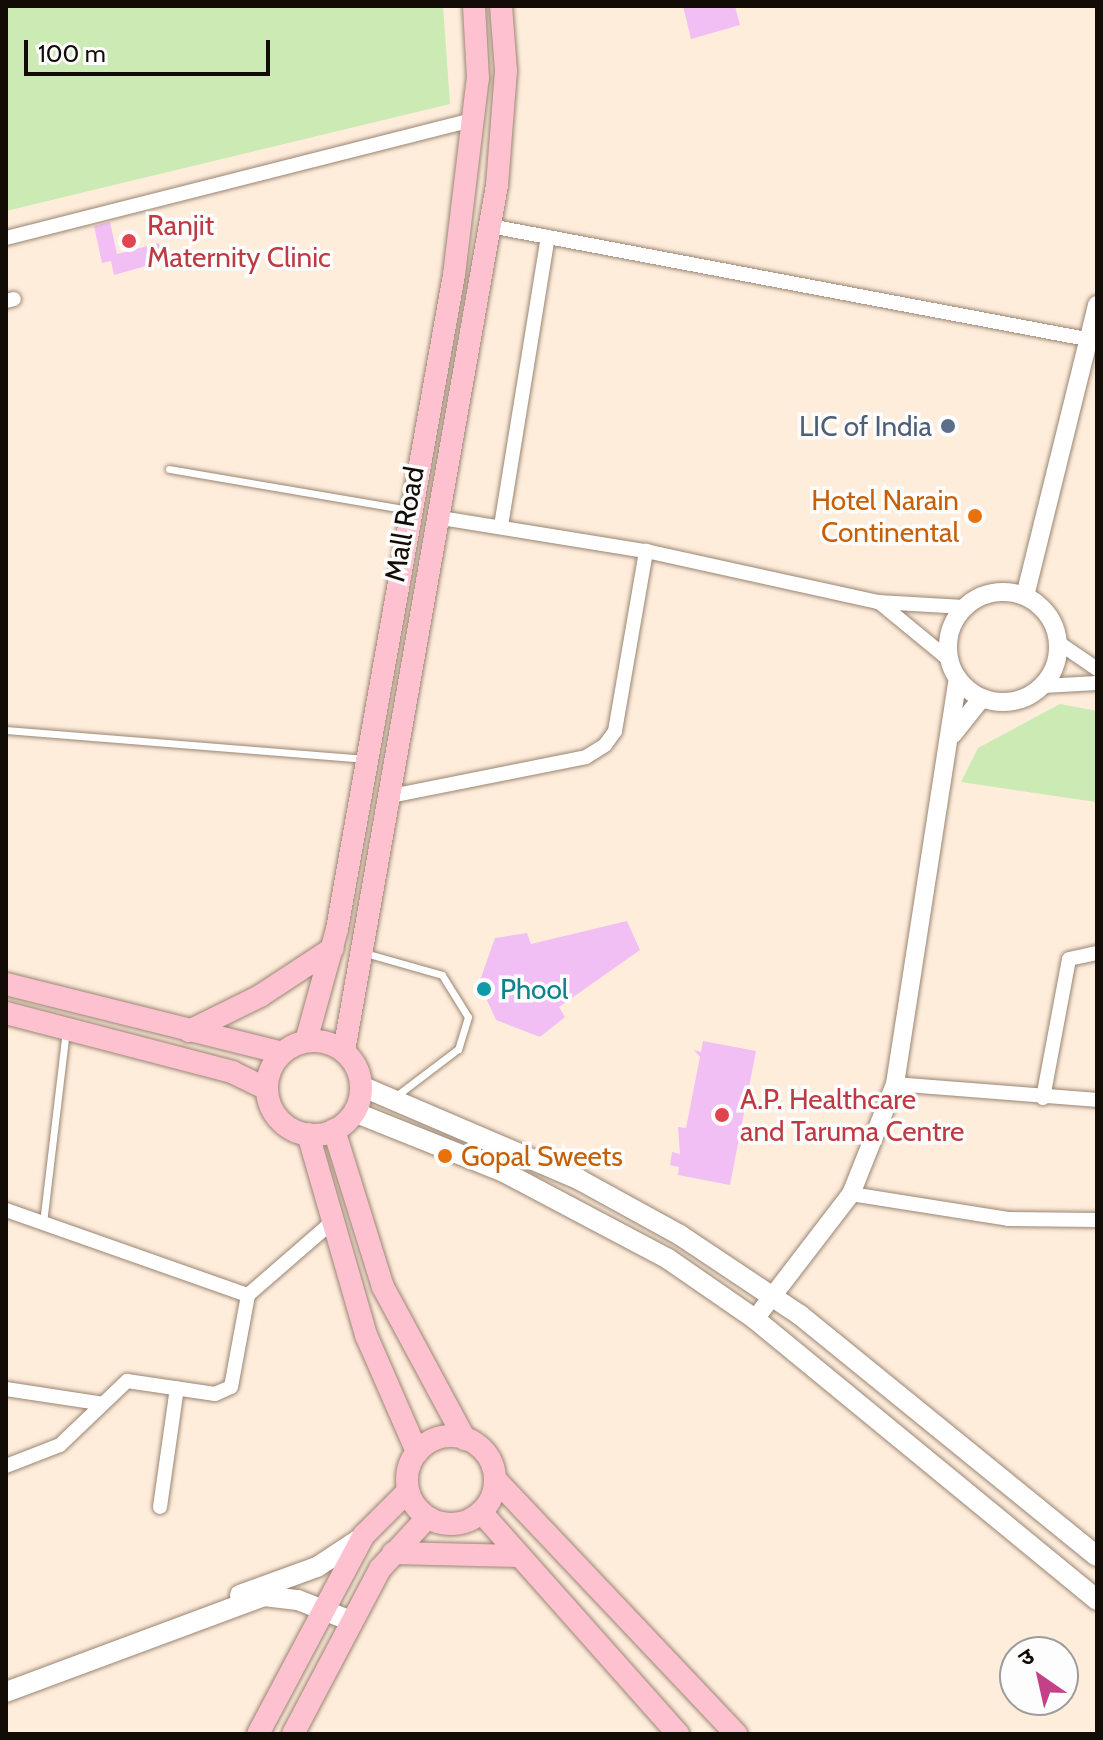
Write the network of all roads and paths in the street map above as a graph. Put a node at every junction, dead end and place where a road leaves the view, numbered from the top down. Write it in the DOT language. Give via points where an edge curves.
graph roads {
  1 [pos="474,6"];
  2 [pos="501,6"];
  3 [pos="475,119"];
  4 [pos="490,226"];
  5 [pos="548,237"];
  6 [pos="6,238"];
  7 [pos="1097,305"];
  8 [pos="1093,340"];
  9 [pos="169,469"];
  10 [pos="411,510"];
  11 [pos="435,517"];
  12 [pos="501,526"];
  13 [pos="646,551"];
  14 [pos="1025,596"];
  15 [pos="878,602"];
  16 [pos="964,607"];
  17 [pos="1059,643"];
  18 [pos="947,658"];
  19 [pos="1097,669"];
  20 [pos="958,679"];
  21 [pos="1097,683"];
  22 [pos="1043,686"];
  23 [pos="981,699"];
  24 [pos="6,730"];
  25 [pos="953,734"];
  26 [pos="368,759"];
  27 [pos="386,797"];
  28 [pos="333,948"];
  29 [pos="359,952"];
  30 [pos="1097,953"];
  31 [pos="6,984"];
  32 [pos="6,1013"];
  33 [pos="66,1030"];
  34 [pos="189,1031"];
  35 [pos="306,1041"];
  36 [pos="344,1051"];
  37 [pos="282,1053"];
  38 [pos="895,1084"];
  39 [pos="361,1086"];
  40 [pos="267,1089"];
  41 [pos="1043,1098"];
  42 [pos="1097,1100"];
  43 [pos="388,1101"];
  44 [pos="354,1112"];
  45 [pos="334,1130"];
  46 [pos="308,1134"];
  47 [pos="851,1194"];
  48 [pos="6,1210"];
  49 [pos="1097,1220"];
  50 [pos="332,1222"];
  51 [pos="43,1223"];
  52 [pos="248,1295"];
  53 [pos="775,1297"];
  54 [pos="755,1319"];
  55 [pos="177,1388"];
  56 [pos="6,1389"];
  57 [pos="99,1403"];
  58 [pos="465,1439"];
  59 [pos="417,1452"];
  60 [pos="6,1466"];
  61 [pos="495,1479"];
  62 [pos="408,1491"];
  63 [pos="160,1507"];
  64 [pos="481,1512"];
  65 [pos="426,1519"];
  66 [pos="364,1535"];
  67 [pos="393,1553"];
  68 [pos="517,1556"];
  69 [pos="1097,1556"];
  70 [pos="1097,1600"];
  71 [pos="220,1609"];
  72 [pos="325,1610"];
  73 [pos="351,1621"];
  74 [pos="7,1690"];
  75 [pos="258,1734"];
  76 [pos="293,1734"];
  77 [pos="678,1734"];
  78 [pos="736,1734"];
  1 -- 3 [label="main road, Mall Road"];
  2 -- 4 [label="main road, Mall Road" via="506,71"];
  3 -- 6 [label="street"];
  3 -- 10 [label="main road, Mall Road"];
  4 -- 5 [label="street"];
  4 -- 11 [label="main road, Mall Road"];
  5 -- 8 [label="street"];
  5 -- 12 [label="street"];
  7 -- 8 [label="street"];
  8 -- 14 [label="street"];
  9 -- 10 [label="lane"];
  10 -- 26 [label="main road, Mall Road"];
  11 -- 12 [label="street"];
  11 -- 27 [label="main road, Mall Road"];
  12 -- 13 [label="street"];
  13 -- 15 [label="street"];
  13 -- 27 [label="street" via="615,731 605,745 586,757"];
  14 -- 16 [label="street" via="985,594"];
  14 -- 17 [label="street" via="1041,606"];
  15 -- 16 [label="street"];
  15 -- 18 [label="street"];
  16 -- 18 [label="street" via="953,622"];
  17 -- 19 [label="street"];
  17 -- 22 [label="street"];
  18 -- 20 [label="street"];
  20 -- 23 [label="street"];
  20 -- 25 [label="street"];
  21 -- 22 [label="street"];
  22 -- 23 [label="street" via="1005,703"];
  23 -- 25 [label="street"];
  24 -- 26 [label="lane"];
  25 -- 38 [label="street"];
  26 -- 28 [label="main road, Mall Road"];
  27 -- 29 [label="main road, Mall Road"];
  28 -- 34 [label="main road"];
  28 -- 35 [label="main road, Mall Road"];
  29 -- 36 [label="main road, Mall Road"];
  29 -- 43 [label="lane" via="442,975 468,1017 466,1035 449,1060"];
  30 -- 41 [label="street" via="1069,959"];
  31 -- 34 [label="main road"];
  32 -- 33 [label="main road"];
  33 -- 40 [label="main road" via="232,1072"];
  33 -- 51 [label="lane"];
  34 -- 37 [label="main road"];
  35 -- 36 [label="main road"];
  35 -- 37 [label="main road"];
  36 -- 39 [label="main road"];
  37 -- 40 [label="main road"];
  38 -- 41 [label="street"];
  38 -- 47 [label="street"];
  39 -- 43 [label="main road"];
  39 -- 44 [label="main road"];
  40 -- 46 [label="main road" via="284,1124"];
  41 -- 42 [label="street"];
  43 -- 53 [label="main road" via="580,1180"];
  44 -- 45 [label="main road"];
  44 -- 54 [label="main road" via="561,1201"];
  45 -- 46 [label="main road"];
  45 -- 58 [label="main road" via="383,1287"];
  46 -- 50 [label="main road"];
  47 -- 49 [label="street" via="1008,1219"];
  47 -- 53 [label="street"];
  48 -- 51 [label="street"];
  50 -- 52 [label="street"];
  50 -- 59 [label="main road" via="366,1335"];
  51 -- 52 [label="street"];
  52 -- 55 [label="street" via="231,1387 215,1394"];
  53 -- 54 [label="street"];
  53 -- 69 [label="main road"];
  54 -- 70 [label="main road"];
  55 -- 57 [label="street" via="127,1381"];
  55 -- 63 [label="street"];
  56 -- 57 [label="street"];
  57 -- 60 [label="street" via="60,1445"];
  58 -- 59 [label="main road" via="434,1439"];
  58 -- 61 [label="main road" via="489,1459"];
  59 -- 62 [label="main road"];
  61 -- 64 [label="main road"];
  61 -- 78 [label="main road"];
  62 -- 65 [label="main road"];
  62 -- 66 [label="main road"];
  64 -- 65 [label="main road" via="458,1523"];
  64 -- 68 [label="main road"];
  65 -- 67 [label="main road"];
  66 -- 71 [label="main road" via="317,1567 253,1586"];
  66 -- 72 [label="main road"];
  67 -- 68 [label="main road"];
  67 -- 73 [label="main road"];
  68 -- 77 [label="main road"];
  71 -- 72 [label="main road" via="281,1595"];
  71 -- 74 [label="main road"];
  72 -- 73 [label="main road"];
  72 -- 75 [label="main road"];
  73 -- 76 [label="main road"];
}
